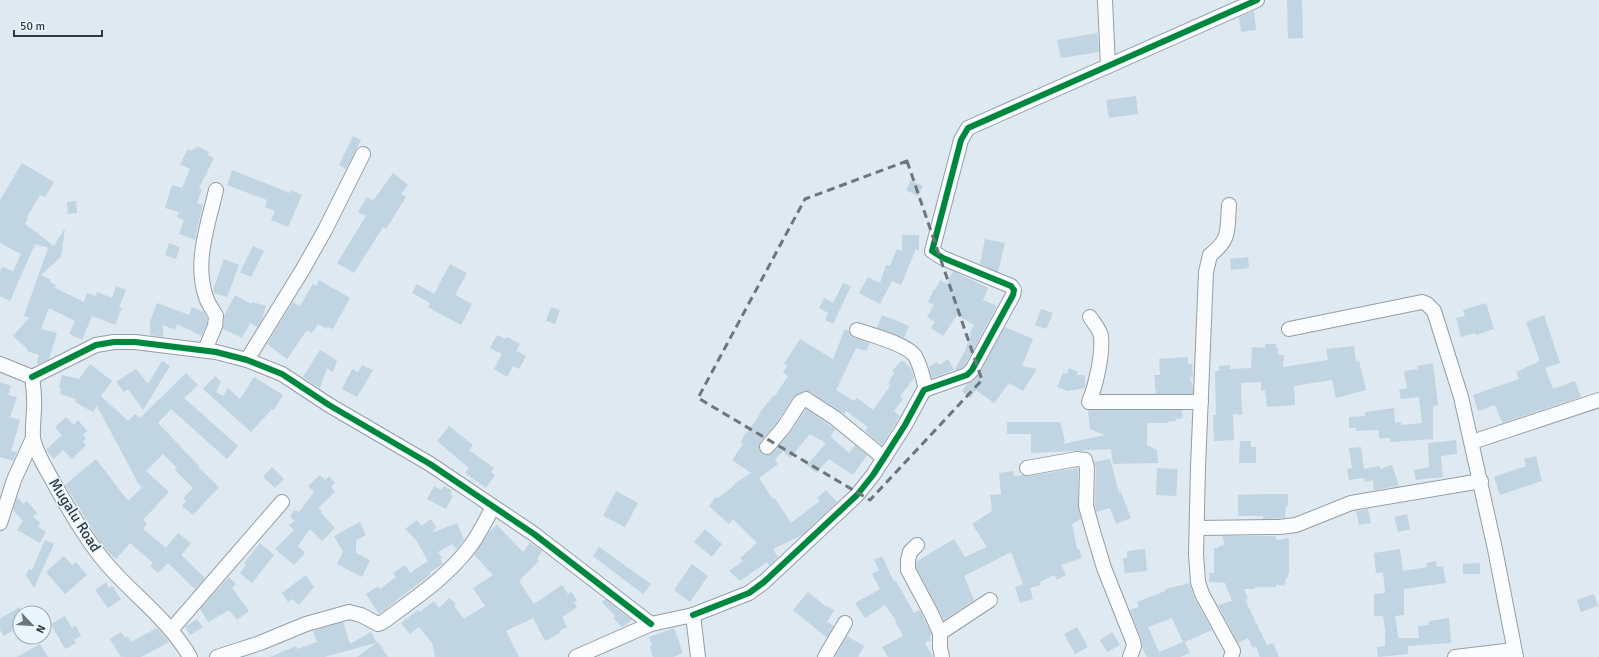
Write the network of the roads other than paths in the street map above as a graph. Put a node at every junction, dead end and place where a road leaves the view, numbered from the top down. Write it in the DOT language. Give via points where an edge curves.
graph roads {
  1 [pos="1105,0"];
  2 [pos="1257,0"];
  3 [pos="1108,66"];
  4 [pos="363,154"];
  5 [pos="216,190"];
  6 [pos="1229,205"];
  7 [pos="1090,317"];
  8 [pos="1289,329"];
  9 [pos="857,330"];
  10 [pos="205,350"];
  11 [pos="247,360"];
  12 [pos="0,364"];
  13 [pos="32,377"];
  14 [pos="926,388"];
  15 [pos="1599,400"];
  16 [pos="1201,402"];
  17 [pos="33,438"];
  18 [pos="1472,442"];
  19 [pos="767,447"];
  20 [pos="884,458"];
  21 [pos="1028,468"];
  22 [pos="1481,481"];
  23 [pos="282,502"];
  24 [pos="493,507"];
  25 [pos="0,523"];
  26 [pos="1197,528"];
  27 [pos="917,545"];
  28 [pos="990,600"];
  29 [pos="692,615"];
  30 [pos="651,624"];
  31 [pos="845,624"];
  32 [pos="171,630"];
  33 [pos="940,633"];
  34 [pos="1515,654"];
  35 [pos="190,657"];
  36 [pos="217,657"];
  37 [pos="576,657"];
  38 [pos="698,657"];
  39 [pos="825,657"];
  40 [pos="942,657"];
  41 [pos="1130,657"];
  42 [pos="1232,657"];
  43 [pos="1455,657"];
  1 -- 3 [label="street"];
  2 -- 3 [label="street"];
  3 -- 14 [label="street" via="964,132 932,251 943,258 1012,286 1014,290 972,370 967,375"];
  4 -- 11 [label="street" via="307,262"];
  5 -- 10 [label="street" via="201,256 201,279 207,301 216,316 215,326"];
  6 -- 16 [label="street" via="1226,238 1210,255 1206,272"];
  7 -- 16 [label="street" via="1101,335 1095,388 1089,402"];
  8 -- 18 [label="street" via="1412,303 1427,304 1434,311 1458,386"];
  9 -- 14 [label="street" via="913,353 920,366"];
  10 -- 11 [label="street"];
  10 -- 13 [label="street" via="114,342 96,345"];
  11 -- 24 [label="street" via="282,374 329,405 430,464"];
  12 -- 13 [label="street"];
  13 -- 17 [label="street, Mugalu Road"];
  14 -- 20 [label="street"];
  15 -- 18 [label="street"];
  16 -- 26 [label="street"];
  17 -- 25 [label="street" via="14,480"];
  17 -- 32 [label="street, Mugalu Road" via="41,459 90,542 105,562"];
  18 -- 22 [label="street"];
  19 -- 20 [label="street" via="800,402 806,399 835,418"];
  20 -- 29 [label="street" via="857,495 764,582 749,593"];
  21 -- 41 [label="street" via="1077,459 1085,460 1086,506 1104,568 1133,641"];
  22 -- 26 [label="street" via="1351,503 1296,525"];
  22 -- 34 [label="street"];
  23 -- 32 [label="street"];
  24 -- 30 [label="street" via="534,534"];
  24 -- 36 [label="street" via="468,549 458,560 383,622 378,624 349,612 306,624"];
  26 -- 42 [label="street" via="1196,554 1200,588 1233,651"];
  27 -- 33 [label="street" via="910,552 908,570"];
  28 -- 33 [label="street"];
  29 -- 30 [label="street"];
  29 -- 38 [label="street"];
  30 -- 37 [label="street"];
  31 -- 39 [label="street"];
  32 -- 35 [label="street, Mugalu Road"];
  33 -- 40 [label="street"];
  34 -- 43 [label="street"];
}
